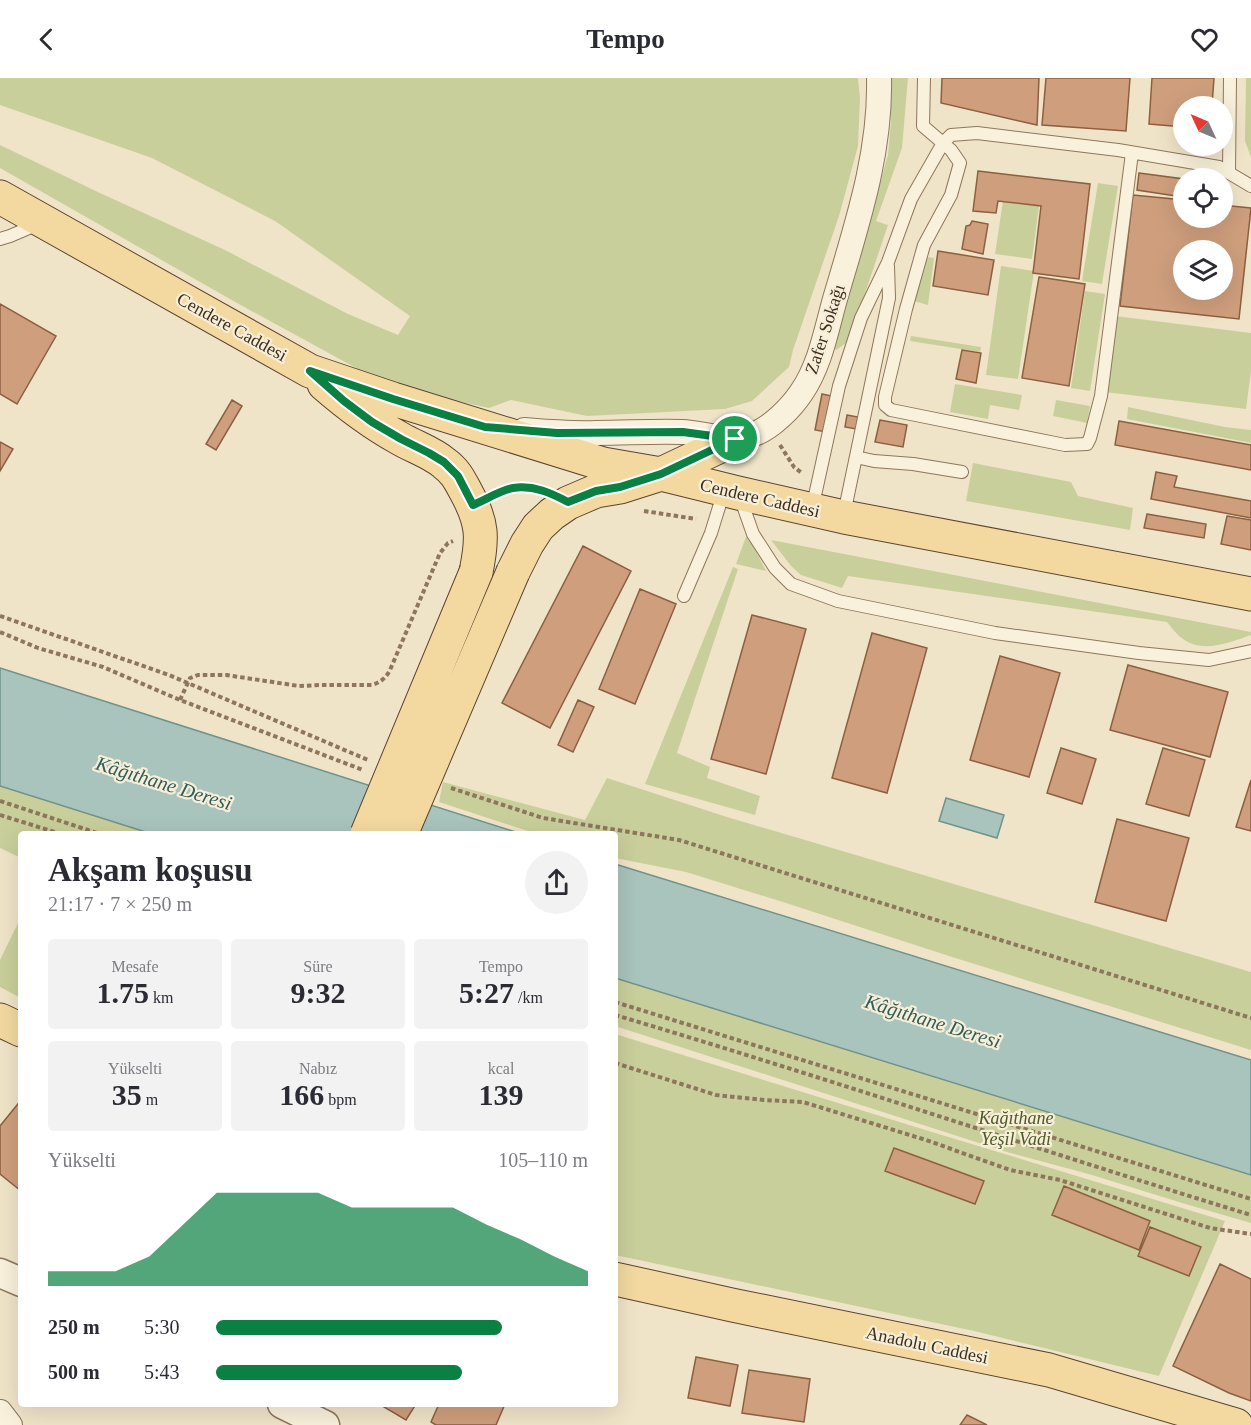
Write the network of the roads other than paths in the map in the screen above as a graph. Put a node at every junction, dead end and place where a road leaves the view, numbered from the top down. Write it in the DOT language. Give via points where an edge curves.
graph roads {
  1 [pos="879,78"];
  2 [pos="924,78"];
  3 [pos="1230,78"];
  4 [pos="943,143"];
  5 [pos="1132,153"];
  6 [pos="1221,168"];
  7 [pos="1229,168"];
  8 [pos="1233,175"];
  9 [pos="1251,186"];
  10 [pos="0,197"];
  11 [pos="44,221"];
  12 [pos="0,239"];
  13 [pos="888,262"];
  14 [pos="310,371"];
  15 [pos="485,427"];
  16 [pos="735,439"];
  17 [pos="856,457"];
  18 [pos="962,472"];
  19 [pos="661,474"];
  20 [pos="731,492"];
  21 [pos="811,510"];
  22 [pos="844,517"];
  23 [pos="1251,594"];
  24 [pos="684,596"];
  25 [pos="1251,651"];
  26 [pos="368,831"];
  27 [pos="402,831"];
  28 [pos="0,1020"];
  29 [pos="18,1029"];
  30 [pos="0,1273"];
  31 [pos="618,1280"];
  32 [pos="18,1281"];
  33 [pos="288,1407"];
  34 [pos="0,1412"];
  35 [pos="1183,1418"];
  36 [pos="10,1425"];
  37 [pos="325,1425"];
  38 [pos="1236,1425"];
  1 -- 16 [label="street, Zafer Sokağı" via="870,173 817,363 802,392 786,411 754,434"];
  2 -- 4 [label="lane" via="922,126"];
  3 -- 7 [label="lane"];
  4 -- 5 [label="lane" via="951,135 977,133"];
  4 -- 5 [label="lane" via="960,163 951,195 924,245 885,405 891,410 1065,444 1087,444 1101,396"];
  4 -- 13 [label="lane" via="911,199"];
  5 -- 6 [label="lane"];
  8 -- 9 [label="lane"];
  10 -- 11 [label="main road, Cendere Caddesi"];
  11 -- 12 [label="lane"];
  11 -- 14 [label="main road, Cendere Caddesi"];
  13 -- 17 [label="lane" via="889,298"];
  13 -- 21 [label="lane" via="861,318 839,386"];
  14 -- 15 [label="main road, Cendere Caddesi"];
  14 -- 26 [label="main road, bridge" via="372,422 444,462 458,476 481,528 476,572"];
  15 -- 16 [label="street, Zafer Sokağı" via="557,433 683,432"];
  15 -- 19 [label="main road, Cendere Caddesi" via="603,464"];
  16 -- 19 [label="main road"];
  17 -- 18 [label="lane"];
  17 -- 22 [label="lane"];
  19 -- 20 [label="main road, Cendere Caddesi"];
  19 -- 27 [label="main road, bridge" via="568,502 538,527 513,572"];
  20 -- 21 [label="main road, Cendere Caddesi"];
  20 -- 24 [label="lane"];
  20 -- 25 [label="lane" via="775,568 791,584 837,601 995,633 1139,653 1209,660"];
  21 -- 22 [label="main road, Cendere Caddesi"];
  22 -- 23 [label="main road, Cendere Caddesi"];
  28 -- 29 [label="main road"];
  30 -- 32 [label="street"];
  31 -- 35 [label="main road, Anadolu Caddesi" via="1049,1370"];
  33 -- 37 [label="street"];
  34 -- 36 [label="street"];
  35 -- 38 [label="main road, Anadolu Caddesi"];
}
